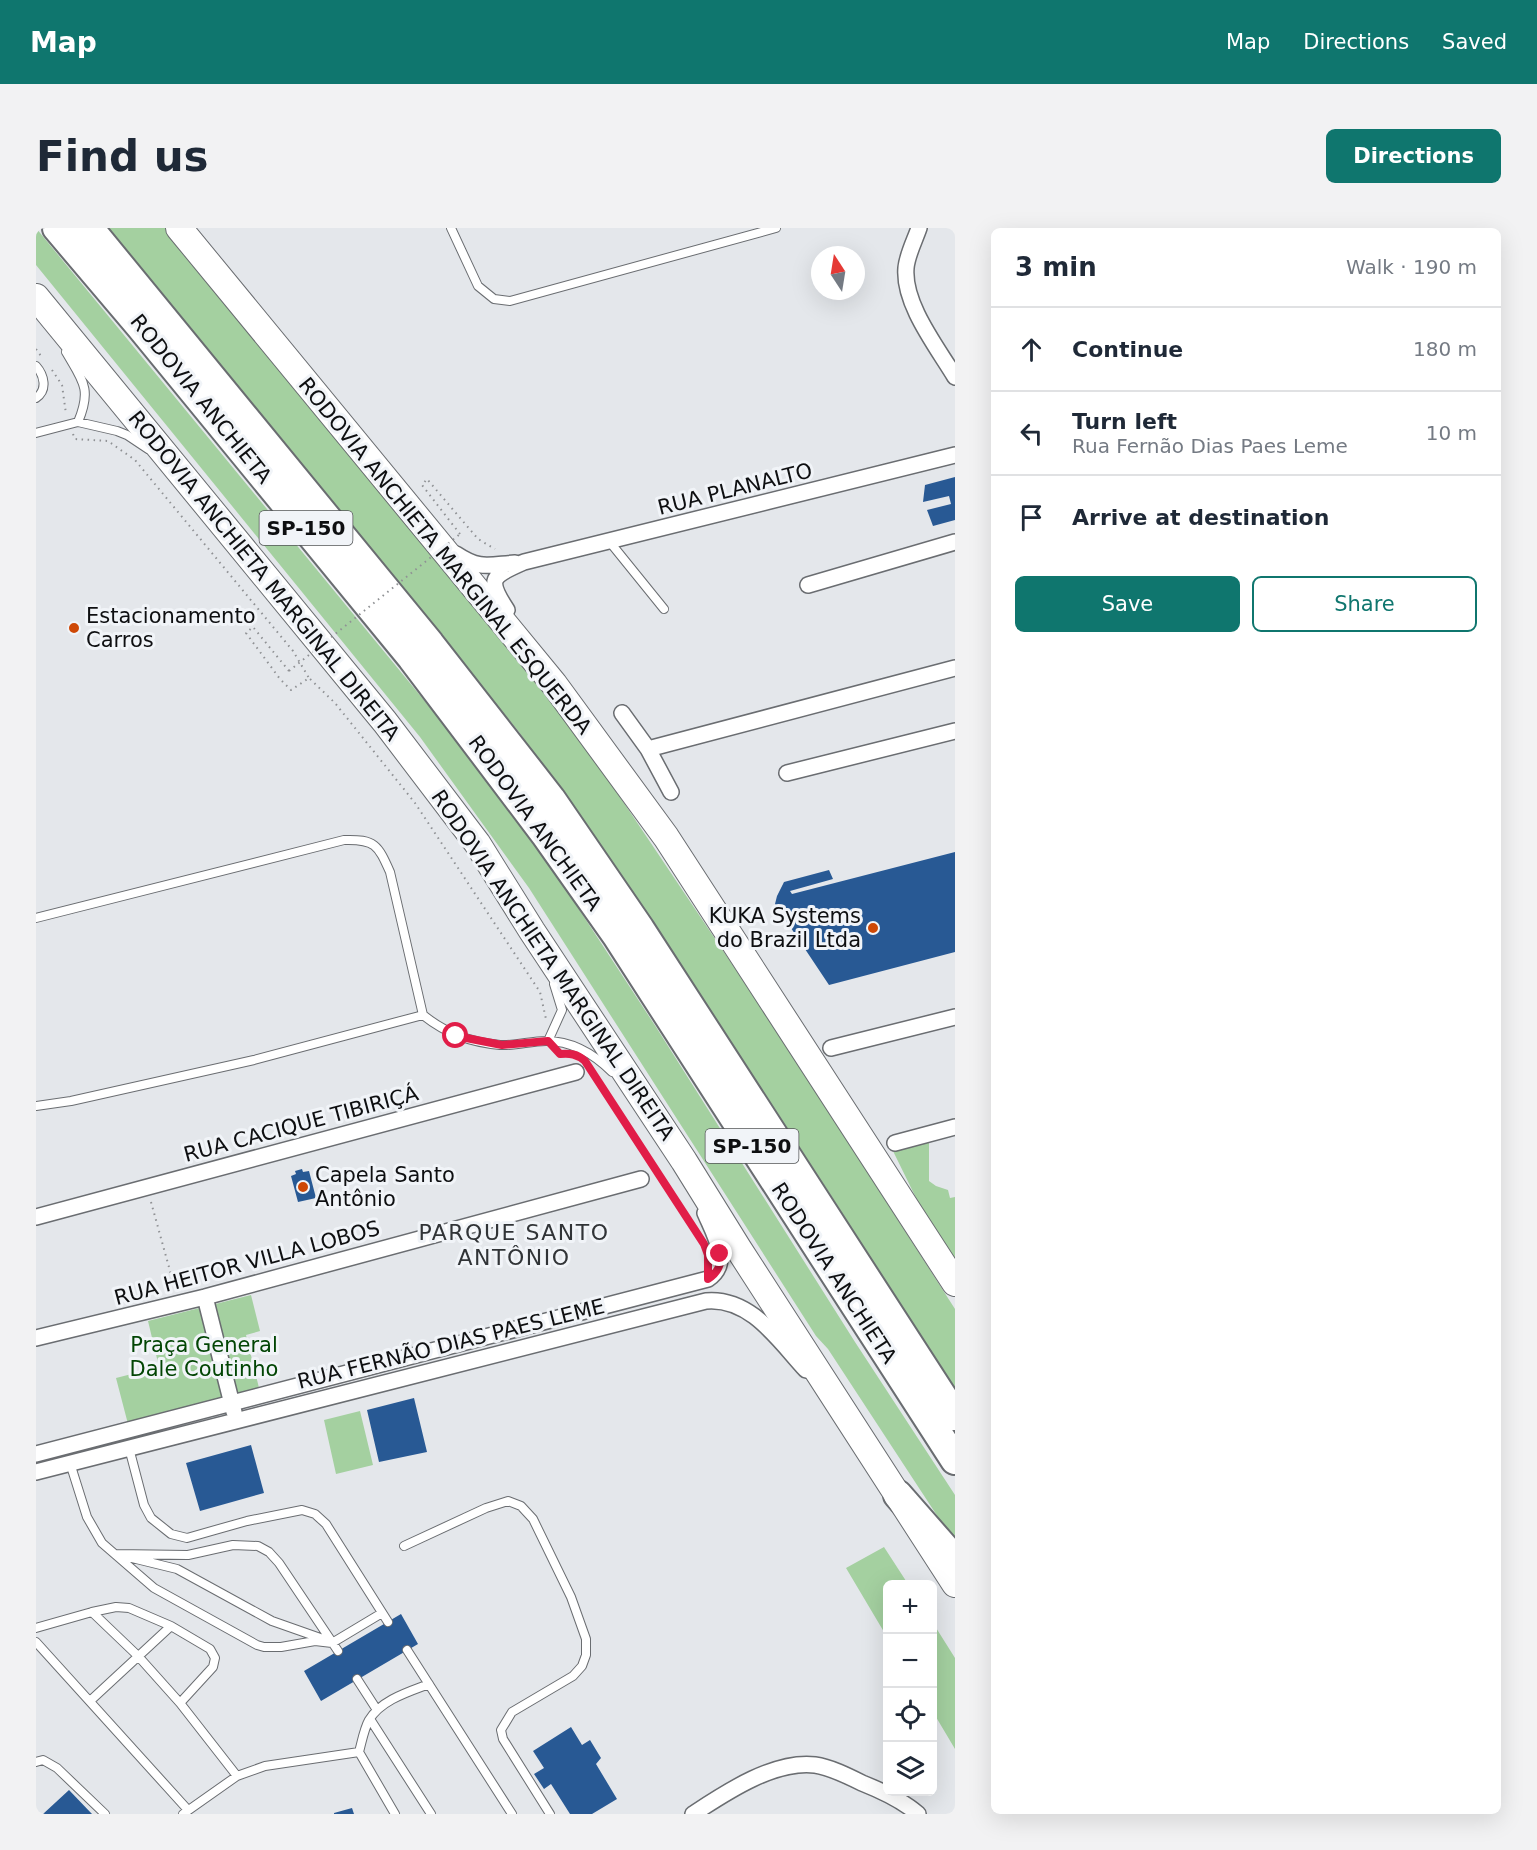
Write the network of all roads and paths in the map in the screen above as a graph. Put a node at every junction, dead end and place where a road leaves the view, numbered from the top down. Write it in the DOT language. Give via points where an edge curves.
graph roads {
  1 [pos="57,228"];
  2 [pos="89,228"];
  3 [pos="179,228"];
  4 [pos="451,228"];
  5 [pos="776,228"];
  6 [pos="919,228"];
  7 [pos="36,297"];
  8 [pos="36,305"];
  9 [pos="55,334"];
  10 [pos="62,343"];
  11 [pos="36,350"];
  12 [pos="42,357"];
  13 [pos="48,364"];
  14 [pos="36,366"];
  15 [pos="955,377"];
  16 [pos="36,398"];
  17 [pos="78,422"];
  18 [pos="69,425"];
  19 [pos="36,433"];
  20 [pos="955,455"];
  21 [pos="190,485"];
  22 [pos="424,527"];
  23 [pos="478,539"];
  24 [pos="609,541"];
  25 [pos="955,542"];
  26 [pos="524,562"];
  27 [pos="808,585"];
  28 [pos="664,609"];
  29 [pos="955,668"];
  30 [pos="309,678"];
  31 [pos="554,684"];
  32 [pos="622,713"];
  33 [pos="955,731"];
  34 [pos="648,749"];
  35 [pos="787,773"];
  36 [pos="671,792"];
  37 [pos="36,918"];
  38 [pos="532,931"];
  39 [pos="548,970"];
  40 [pos="552,981"];
  41 [pos="423,1015"];
  42 [pos="955,1017"];
  43 [pos="548,1041"];
  44 [pos="831,1048"];
  45 [pos="583,1070"];
  46 [pos="36,1106"];
  47 [pos="655,1116"];
  48 [pos="955,1127"];
  49 [pos="895,1143"];
  50 [pos="684,1161"];
  51 [pos="641,1179"];
  52 [pos="147,1187"];
  53 [pos="36,1216"];
  54 [pos="696,1232"];
  55 [pos="955,1283"];
  56 [pos="205,1297"];
  57 [pos="178,1303"];
  58 [pos="36,1338"];
  59 [pos="232,1404"];
  60 [pos="840,1406"];
  61 [pos="955,1416"];
  62 [pos="236,1421"];
  63 [pos="83,1442"];
  64 [pos="129,1448"];
  65 [pos="36,1454"];
  66 [pos="87,1459"];
  67 [pos="955,1460"];
  68 [pos="70,1463"];
  69 [pos="36,1472"];
  70 [pos="898,1495"];
  71 [pos="404,1546"];
  72 [pos="116,1554"];
  73 [pos="955,1560"];
  74 [pos="955,1584"];
  75 [pos="92,1612"];
  76 [pos="382,1613"];
  77 [pos="388,1622"];
  78 [pos="171,1626"];
  79 [pos="36,1628"];
  80 [pos="36,1642"];
  81 [pos="332,1643"];
  82 [pos="407,1650"];
  83 [pos="338,1651"];
  84 [pos="138,1656"];
  85 [pos="357,1679"];
  86 [pos="429,1684"];
  87 [pos="90,1701"];
  88 [pos="180,1703"];
  89 [pos="377,1710"];
  90 [pos="370,1719"];
  91 [pos="359,1752"];
  92 [pos="36,1762"];
  93 [pos="237,1776"];
  94 [pos="185,1812"];
  95 [pos="105,1814"];
  96 [pos="395,1814"];
  97 [pos="431,1814"];
  98 [pos="512,1814"];
  99 [pos="550,1814"];
  100 [pos="693,1814"];
  101 [pos="918,1814"];
  1 -- 67 [label="highway, RODOVIA ANCHIETA / SP-150" via="412,658 545,834 617,936"];
  2 -- 61 [label="highway, RODOVIA ANCHIETA / SP-150" via="430,644 551,800 640,929"];
  3 -- 22 [label="highway, RODOVIA ANCHIETA MARGINAL ESQUERDA"];
  4 -- 5 [label="lane" via="478,286 494,299 510,301"];
  6 -- 15 [label="street" via="906,267 909,294"];
  7 -- 21 [label="highway, RODOVIA ANCHIETA MARGINAL DIREITA / SP-150"];
  8 -- 9 [label="lane"];
  10 -- 17 [label="lane" via="86,390"];
  11 -- 12 [label="path"];
  13 -- 18 [label="path" via="62,384"];
  14 -- 16 [label="lane" via="44,386"];
  17 -- 18 [label="lane"];
  17 -- 21 [label="lane" via="127,435"];
  18 -- 19 [label="lane"];
  18 -- 30 [label="path" via="75,439 108,441 135,460 293,651"];
  20 -- 24 [label="street, RUA PLANALTO"];
  21 -- 38 [label="highway, RODOVIA ANCHIETA MARGINAL DIREITA / SP-150" via="392,731 477,843"];
  22 -- 26 [label="street, RUA PLANALTO" via="470,564"];
  22 -- 31 [label="highway, RODOVIA ANCHIETA MARGINAL ESQUERDA"];
  23 -- 30 [label="path, bridge" via="426,479 422,485 460,534 289,671 253,627 246,633 291,690"];
  24 -- 26 [label="street, RUA PLANALTO"];
  24 -- 28 [label="lane"];
  25 -- 27 [label="street"];
  26 -- 31 [label="street, RUA PLANALTO" via="496,578 496,593"];
  29 -- 34 [label="street"];
  30 -- 43 [label="path" via="335,703 415,803 491,915 540,992"];
  31 -- 55 [label="highway, RODOVIA ANCHIETA MARGINAL ESQUERDA" via="666,837"];
  32 -- 34 [label="street"];
  33 -- 35 [label="street"];
  34 -- 36 [label="street"];
  37 -- 41 [label="lane" via="333,842 365,839 380,850 390,872"];
  38 -- 39 [label="lane"];
  38 -- 47 [label="highway, RODOVIA ANCHIETA MARGINAL DIREITA / SP-150"];
  40 -- 43 [label="lane" via="562,1010"];
  41 -- 43 [label="lane" via="438,1027 474,1041 502,1045"];
  41 -- 46 [label="lane" via="254,1060"];
  42 -- 44 [label="street"];
  43 -- 47 [label="lane" via="590,1054"];
  45 -- 52 [label="street, RUA CACIQUE TIBIRIÇÁ"];
  45 -- 54 [label="path"];
  47 -- 50 [label="highway, RODOVIA ANCHIETA MARGINAL DIREITA / SP-150"];
  48 -- 49 [label="street"];
  50 -- 59 [label="street, RUA FERNÃO DIAS PAES LEME" via="720,1254 720,1266 708,1279"];
  50 -- 60 [label="highway, RODOVIA ANCHIETA MARGINAL DIREITA / SP-150"];
  51 -- 56 [label="street, RUA HEITOR VILLA LOBOS"];
  52 -- 53 [label="street, RUA CACIQUE TIBIRIÇÁ"];
  52 -- 57 [label="path"];
  56 -- 57 [label="street, RUA HEITOR VILLA LOBOS"];
  56 -- 59 [label="street"];
  57 -- 58 [label="street, RUA HEITOR VILLA LOBOS"];
  59 -- 62 [label="street"];
  59 -- 63 [label="street, RUA FERNÃO DIAS PAES LEME"];
  60 -- 62 [label="street, RUA FERNÃO DIAS PAES LEME" via="757,1319 735,1305 713,1300"];
  60 -- 70 [label="highway, RODOVIA ANCHIETA MARGINAL DIREITA / SP-150"];
  62 -- 64 [label="street, RUA FERNÃO DIAS PAES LEME"];
  63 -- 65 [label="street, RUA FERNÃO DIAS PAES LEME"];
  63 -- 66 [label="street"];
  64 -- 66 [label="street, RUA FERNÃO DIAS PAES LEME"];
  64 -- 76 [label="lane" via="144,1505 151,1518 171,1534 187,1538 302,1510 315,1514 326,1524"];
  66 -- 68 [label="street, RUA FERNÃO DIAS PAES LEME"];
  68 -- 69 [label="street, RUA FERNÃO DIAS PAES LEME"];
  68 -- 72 [label="lane" via="93,1531"];
  70 -- 73 [label="highway"];
  70 -- 74 [label="highway, RODOVIA ANCHIETA MARGINAL DIREITA / SP-150"];
  71 -- 99 [label="lane" via="508,1501 521,1506 533,1519 560,1570 586,1639 586,1655 573,1676 512,1712 501,1730"];
  72 -- 81 [label="lane" via="177,1569 272,1621"];
  72 -- 81 [label="lane" via="154,1588 256,1645"];
  72 -- 81 [label="lane" via="188,1555 233,1545 258,1546 279,1563"];
  75 -- 78 [label="lane" via="129,1608"];
  75 -- 79 [label="lane"];
  75 -- 84 [label="lane"];
  76 -- 77 [label="lane"];
  76 -- 81 [label="lane"];
  78 -- 84 [label="lane"];
  78 -- 88 [label="lane" via="210,1649 215,1658 213,1667"];
  80 -- 87 [label="lane"];
  81 -- 83 [label="lane"];
  82 -- 86 [label="lane"];
  84 -- 87 [label="lane"];
  84 -- 88 [label="lane"];
  85 -- 89 [label="lane"];
  86 -- 89 [label="lane"];
  86 -- 98 [label="lane"];
  87 -- 94 [label="lane"];
  88 -- 93 [label="lane"];
  89 -- 90 [label="lane"];
  90 -- 91 [label="lane"];
  90 -- 97 [label="lane"];
  91 -- 93 [label="lane" via="265,1766"];
  91 -- 96 [label="lane"];
  92 -- 95 [label="lane" via="43,1760 57,1768"];
  93 -- 94 [label="lane"];
  100 -- 101 [label="street" via="763,1774 791,1766 815,1765 875,1788"];
}
